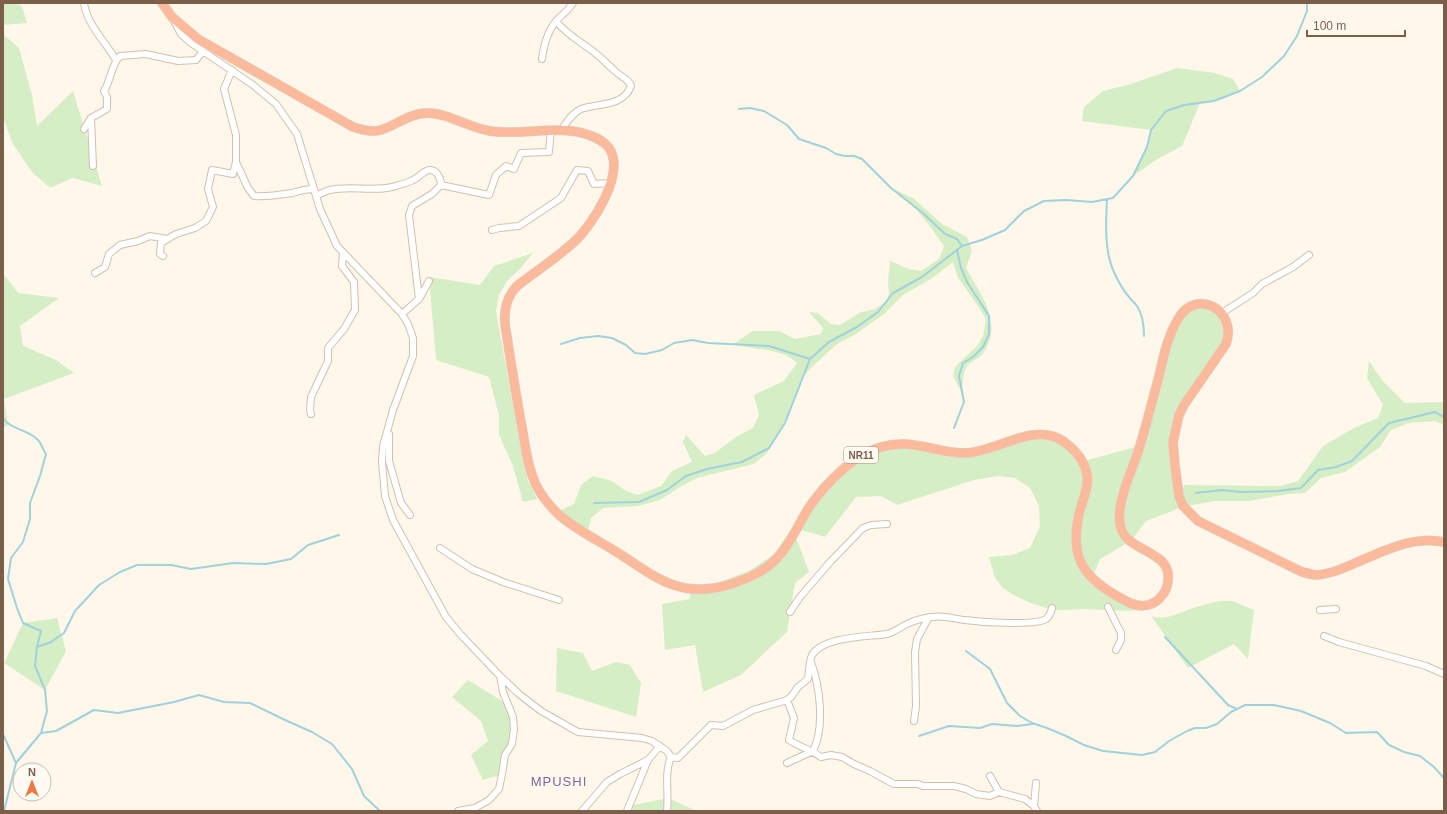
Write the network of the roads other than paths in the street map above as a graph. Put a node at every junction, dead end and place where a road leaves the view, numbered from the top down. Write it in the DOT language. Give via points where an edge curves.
graph roads {
  1 [pos="84,3"];
  2 [pos="162,3"];
  3 [pos="573,3"];
  4 [pos="172,17"];
  5 [pos="556,21"];
  6 [pos="203,51"];
  7 [pos="542,59"];
  8 [pos="116,60"];
  9 [pos="232,70"];
  10 [pos="91,118"];
  11 [pos="84,129"];
  12 [pos="551,130"];
  13 [pos="561,130"];
  14 [pos="236,162"];
  15 [pos="93,166"];
  16 [pos="611,183"];
  17 [pos="441,186"];
  18 [pos="314,189"];
  19 [pos="316,196"];
  20 [pos="492,230"];
  21 [pos="167,239"];
  22 [pos="343,254"];
  23 [pos="1309,255"];
  24 [pos="163,256"];
  25 [pos="95,273"];
  26 [pos="429,281"];
  27 [pos="419,299"];
  28 [pos="1222,313"];
  29 [pos="402,314"];
  30 [pos="311,414"];
  31 [pos="389,427"];
  32 [pos="410,515"];
  33 [pos="887,524"];
  34 [pos="1444,542"];
  35 [pos="440,548"];
  36 [pos="559,600"];
  37 [pos="1108,607"];
  38 [pos="1052,608"];
  39 [pos="1336,609"];
  40 [pos="1320,610"];
  41 [pos="790,612"];
  42 [pos="929,617"];
  43 [pos="1324,636"];
  44 [pos="1116,650"];
  45 [pos="810,661"];
  46 [pos="1444,674"];
  47 [pos="500,676"];
  48 [pos="787,700"];
  49 [pos="914,721"];
  50 [pos="660,746"];
  51 [pos="813,751"];
  52 [pos="671,757"];
  53 [pos="648,760"];
  54 [pos="787,763"];
  55 [pos="990,776"];
  56 [pos="1036,783"];
  57 [pos="999,792"];
  58 [pos="1036,808"];
  59 [pos="458,811"];
  60 [pos="582,811"];
  61 [pos="627,811"];
  62 [pos="667,811"];
  1 -- 8 [label="street" via="100,39"];
  2 -- 4 [label="highway, NR11"];
  3 -- 5 [label="street"];
  4 -- 6 [label="street" via="181,34"];
  4 -- 12 [label="highway, NR11" via="198,39 222,54 353,127 366,131 386,130 406,119 427,113 439,114 490,131"];
  5 -- 7 [label="street" via="546,38"];
  5 -- 13 [label="street" via="571,37 596,53 630,82 631,86 628,93 618,100 580,110 570,117"];
  6 -- 8 [label="street" via="196,60 178,61 146,54 120,56"];
  6 -- 9 [label="street"];
  8 -- 10 [label="street" via="104,92 107,97 107,109"];
  9 -- 14 [label="street" via="224,90 236,135"];
  9 -- 18 [label="street" via="265,93 291,124 297,134"];
  10 -- 11 [label="street"];
  10 -- 15 [label="street"];
  12 -- 13 [label="highway, NR11"];
  12 -- 17 [label="street" via="549,152 521,153 514,169 506,166 496,175 489,195"];
  13 -- 16 [label="highway, NR11" via="588,134 606,144 613,158"];
  14 -- 18 [label="street" via="254,196 267,197"];
  14 -- 21 [label="street" via="233,174 212,170 208,189 213,208 206,221"];
  16 -- 20 [label="street" via="594,184 588,171 576,170 561,198 519,226"];
  16 -- 28 [label="highway, NR11" via="592,222 574,242 517,286 507,299 504,324 528,460 541,494 558,514 662,580 691,590 732,584 770,566 815,499 846,466 866,452 888,444 905,444 949,452 976,452 1041,434 1063,442 1078,455 1084,465 1087,476 1086,493 1077,525 1075,545 1082,566 1098,584 1127,602 1141,606 1154,602 1164,592 1168,573 1163,563 1125,536 1120,527 1122,500 1165,351 1178,319 1184,310 1196,304 1211,305"];
  17 -- 19 [label="street" via="438,175 429,170 413,180 391,188 346,188 330,190"];
  17 -- 27 [label="street" via="410,209"];
  18 -- 19 [label="street"];
  19 -- 22 [label="street" via="327,226"];
  21 -- 24 [label="street" via="161,243 160,254"];
  21 -- 25 [label="street" via="150,236 120,245 109,254 105,267"];
  22 -- 29 [label="street"];
  22 -- 30 [label="street" via="342,266 354,282 356,310 328,348 328,361 311,398"];
  23 -- 28 [label="street"];
  26 -- 27 [label="street"];
  27 -- 29 [label="street"];
  28 -- 34 [label="highway" via="1228,324 1228,339 1184,404 1174,432 1179,496 1183,506 1192,516 1208,527 1300,571 1316,575 1343,569 1404,544 1423,540"];
  29 -- 31 [label="street" via="413,338 413,356"];
  31 -- 32 [label="street" via="389,461 401,503"];
  31 -- 47 [label="street" via="383,446 382,462 385,496 393,520 446,617"];
  33 -- 41 [label="street" via="863,528 831,561"];
  35 -- 36 [label="street" via="472,569"];
  37 -- 44 [label="street" via="1121,634"];
  38 -- 42 [label="street" via="1047,618 1039,622"];
  39 -- 40 [label="street"];
  42 -- 45 [label="street" via="906,624 888,634 860,636 825,645 815,651"];
  42 -- 49 [label="street" via="917,639 915,652"];
  43 -- 46 [label="street" via="1426,666"];
  45 -- 48 [label="street" via="808,679"];
  45 -- 51 [label="street" via="816,677 820,715 818,738"];
  47 -- 50 [label="street" via="541,711 578,732 642,738"];
  47 -- 59 [label="street" via="513,717 514,730 512,744 504,755 499,789 489,800 475,808"];
  48 -- 51 [label="street" via="794,718 789,740"];
  48 -- 52 [label="street" via="753,710 723,726 711,725 678,758"];
  50 -- 52 [label="street" via="668,751"];
  50 -- 53 [label="street"];
  51 -- 54 [label="street"];
  51 -- 57 [label="street" via="821,757 842,757 894,784 954,786 990,796"];
  52 -- 62 [label="street" via="668,766"];
  53 -- 60 [label="street" via="607,782"];
  53 -- 61 [label="street"];
  55 -- 57 [label="street"];
  56 -- 58 [label="street"];
  57 -- 58 [label="street" via="1025,799"];
}
